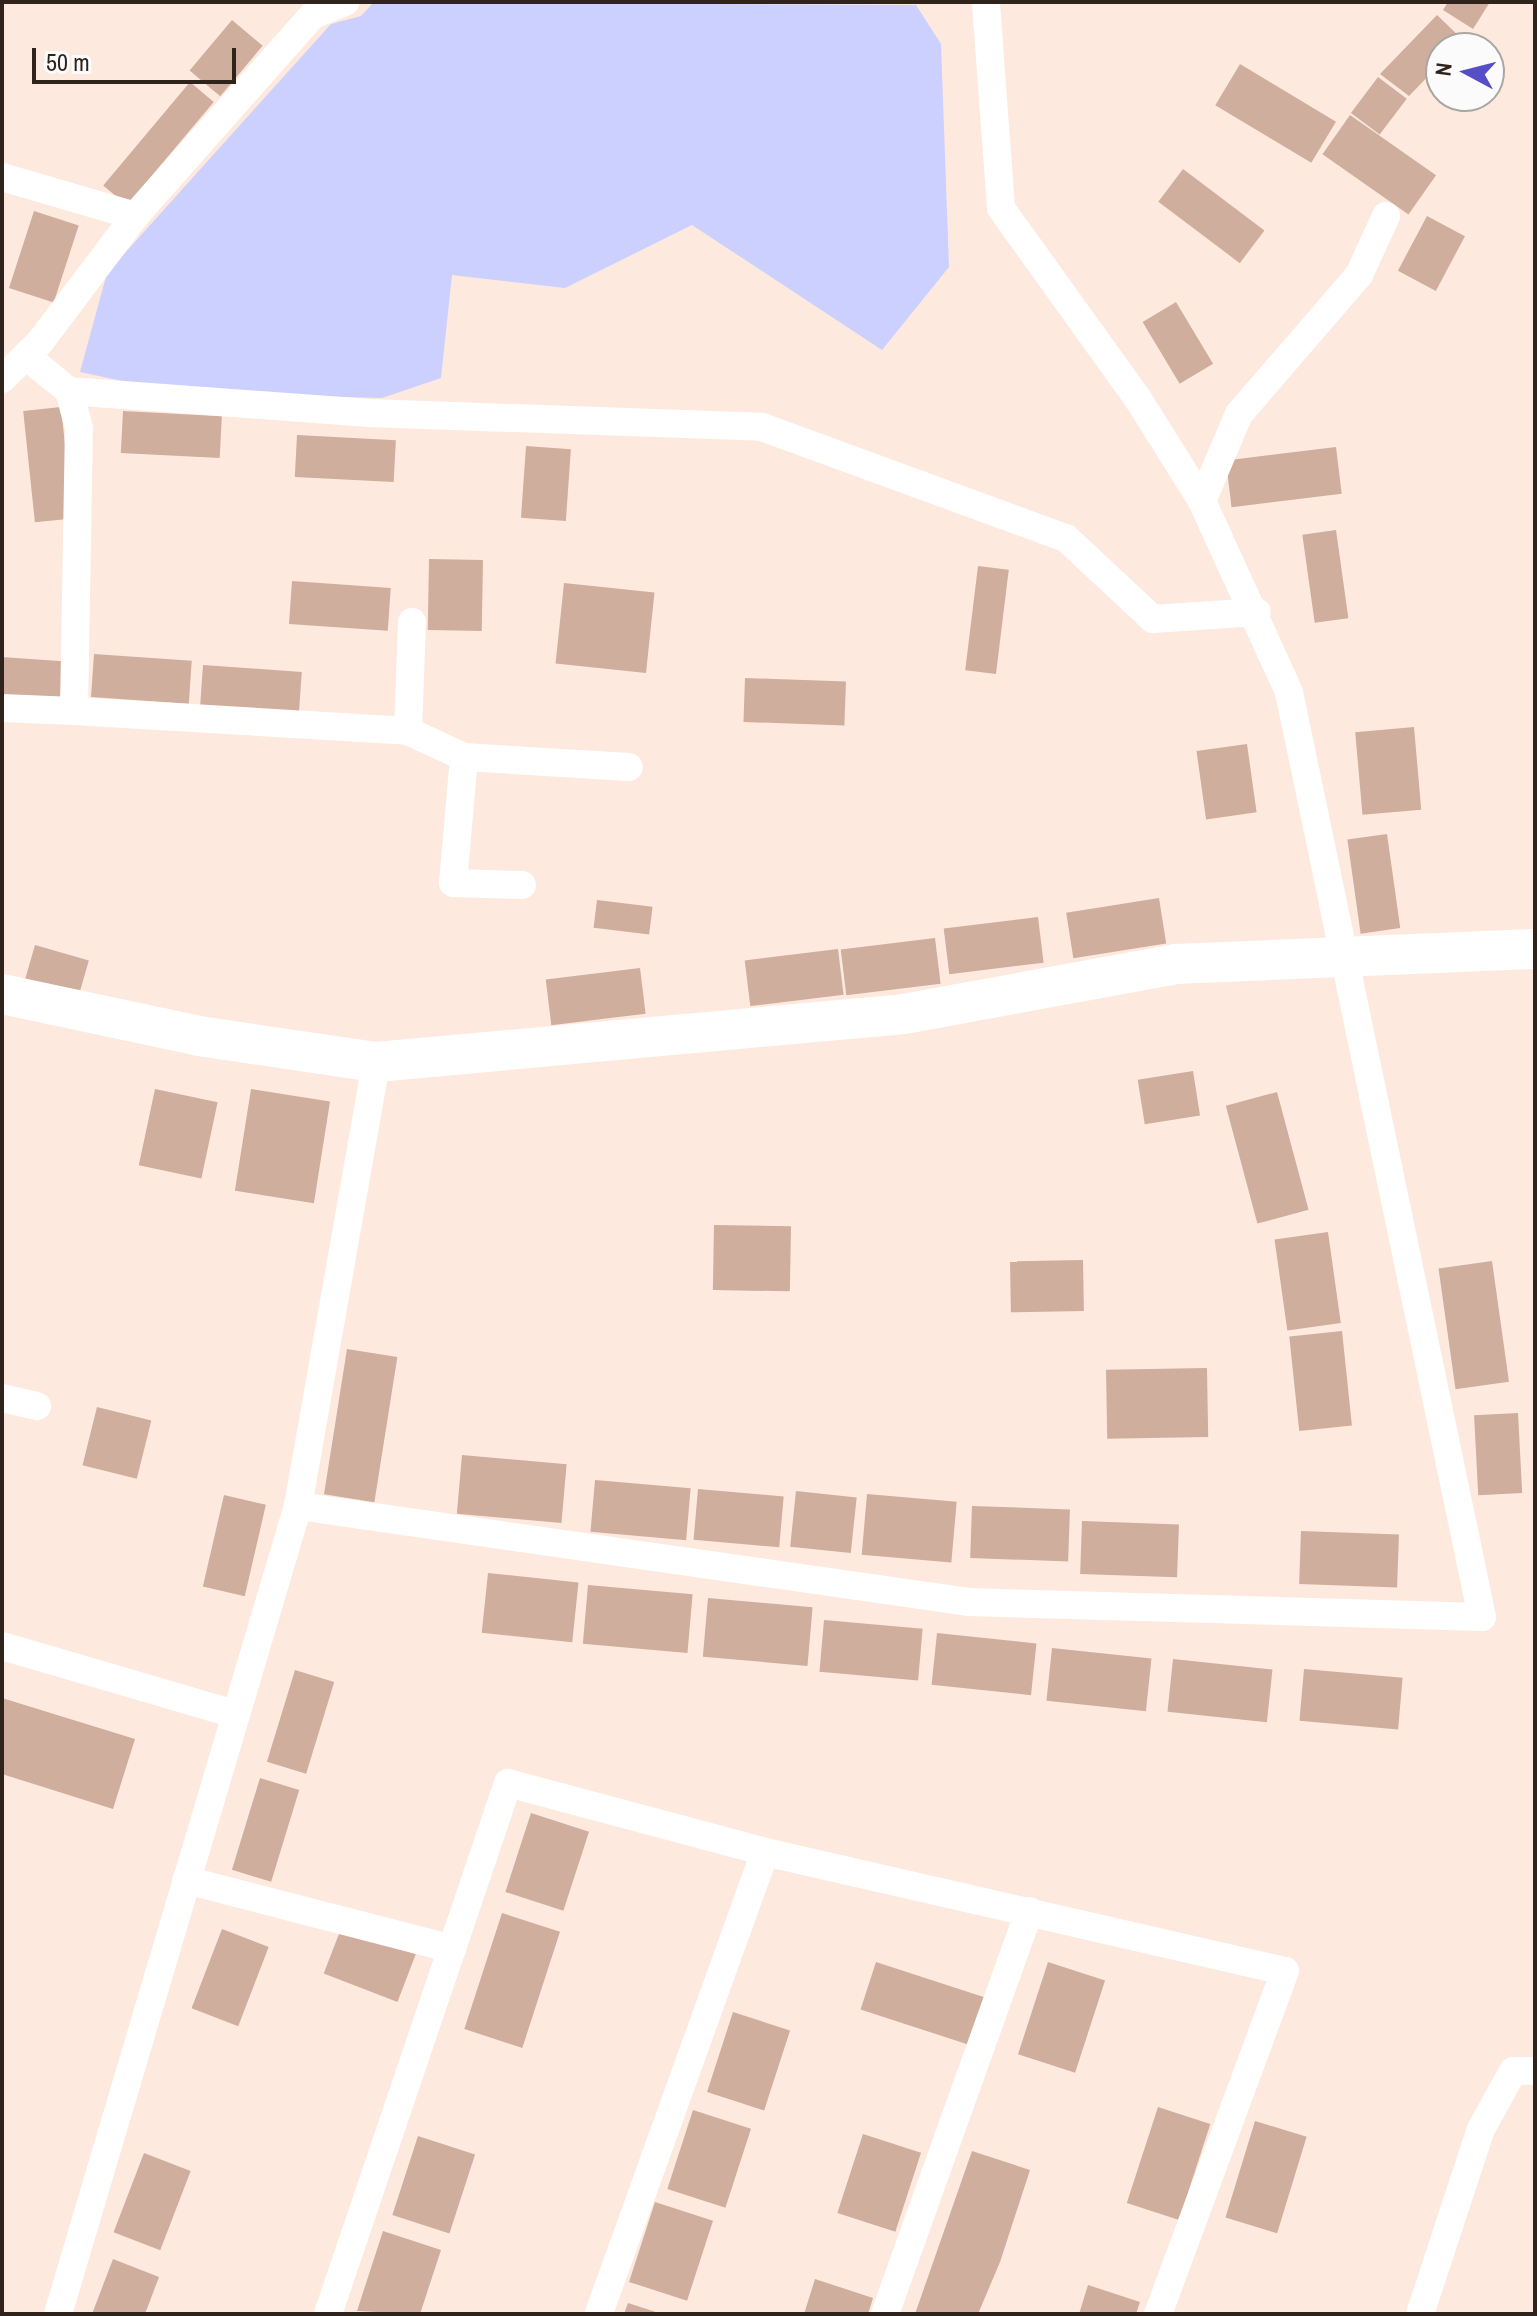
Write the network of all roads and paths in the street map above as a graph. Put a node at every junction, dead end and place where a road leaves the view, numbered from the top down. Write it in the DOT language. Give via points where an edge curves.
graph roads {
  1 [pos="986,2"];
  2 [pos="341,3"];
  3 [pos="2,177"];
  4 [pos="135,216"];
  5 [pos="1386,216"];
  6 [pos="26,356"];
  7 [pos="2,379"];
  8 [pos="69,391"];
  9 [pos="1202,501"];
  10 [pos="1257,612"];
  11 [pos="412,622"];
  12 [pos="2,708"];
  13 [pos="74,711"];
  14 [pos="408,731"];
  15 [pos="464,757"];
  16 [pos="629,767"];
  17 [pos="522,885"];
  18 [pos="1535,949"];
  19 [pos="1347,960"];
  20 [pos="2,994"];
  21 [pos="376,1062"];
  22 [pos="2,1398"];
  23 [pos="37,1406"];
  24 [pos="298,1506"];
  25 [pos="2,1646"];
  26 [pos="234,1714"];
  27 [pos="765,1852"];
  28 [pos="186,1880"];
  29 [pos="1029,1911"];
  30 [pos="452,1949"];
  31 [pos="1535,2071"];
  32 [pos="58,2314"];
  33 [pos="328,2314"];
  34 [pos="599,2314"];
  35 [pos="885,2314"];
  36 [pos="1158,2314"];
  37 [pos="1420,2314"];
  1 -- 9 [label="street" via="1001,208 1138,399"];
  2 -- 4 [label="street" via="313,15"];
  3 -- 4 [label="street"];
  4 -- 6 [label="street"];
  5 -- 9 [label="street" via="1359,275 1239,414"];
  6 -- 7 [label="street"];
  6 -- 8 [label="street"];
  8 -- 10 [label="street" via="369,413 762,427 1066,538 1153,619"];
  8 -- 13 [label="street" via="79,428"];
  9 -- 10 [label="street"];
  10 -- 19 [label="street" via="1289,692"];
  11 -- 14 [label="street"];
  12 -- 13 [label="street"];
  13 -- 14 [label="street"];
  14 -- 15 [label="street"];
  15 -- 16 [label="street"];
  15 -- 17 [label="street" via="453,883"];
  18 -- 19 [label="street"];
  19 -- 21 [label="street" via="1176,964 904,1014"];
  19 -- 24 [label="street" via="1482,1617 968,1602"];
  20 -- 21 [label="street" via="199,1036"];
  21 -- 24 [label="street"];
  22 -- 23 [label="street"];
  24 -- 26 [label="street"];
  25 -- 26 [label="street"];
  26 -- 28 [label="street"];
  27 -- 29 [label="street"];
  27 -- 30 [label="street" via="508,1783"];
  27 -- 34 [label="street"];
  28 -- 30 [label="street"];
  28 -- 32 [label="street"];
  29 -- 35 [label="street"];
  29 -- 36 [label="street" via="1285,1971"];
  30 -- 33 [label="street"];
  31 -- 37 [label="street" via="1513,2071 1481,2129"];
}
